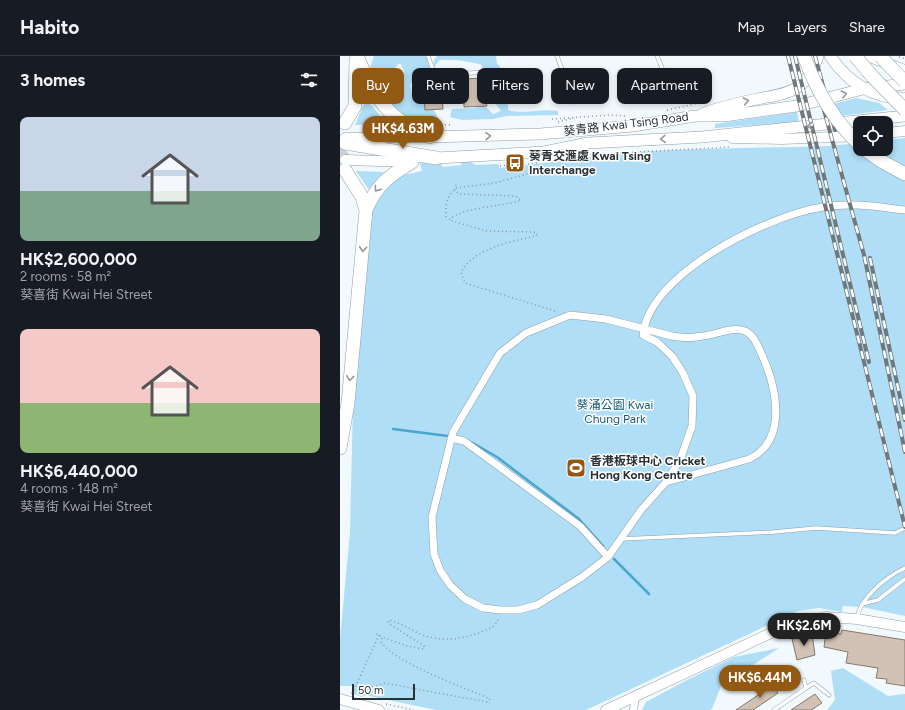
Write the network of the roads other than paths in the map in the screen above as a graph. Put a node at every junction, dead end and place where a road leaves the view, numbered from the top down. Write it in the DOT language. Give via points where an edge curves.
graph roads {
  1 [pos="357,56"];
  2 [pos="428,56"];
  3 [pos="557,56"];
  4 [pos="658,56"];
  5 [pos="804,56"];
  6 [pos="818,56"];
  7 [pos="830,56"];
  8 [pos="847,56"];
  9 [pos="855,56"];
  10 [pos="867,56"];
  11 [pos="880,56"];
  12 [pos="432,68"];
  13 [pos="561,68"];
  14 [pos="663,68"];
  15 [pos="905,70"];
  16 [pos="905,83"];
  17 [pos="889,85"];
  18 [pos="864,89"];
  19 [pos="905,98"];
  20 [pos="905,110"];
  21 [pos="695,116"];
  22 [pos="905,116"];
  23 [pos="345,123"];
  24 [pos="430,130"];
  25 [pos="905,131"];
  26 [pos="893,132"];
  27 [pos="853,136"];
  28 [pos="702,137"];
  29 [pos="853,137"];
  30 [pos="380,138"];
  31 [pos="346,151"];
  32 [pos="873,156"];
  33 [pos="436,158"];
  34 [pos="412,162"];
  35 [pos="905,174"];
  36 [pos="366,210"];
  37 [pos="905,210"];
  38 [pos="644,328"];
  39 [pos="451,438"];
  40 [pos="340,448"];
  41 [pos="666,482"];
  42 [pos="905,528"];
  43 [pos="620,539"];
  44 [pos="608,556"];
  45 [pos="905,568"];
  46 [pos="905,579"];
  47 [pos="861,604"];
  48 [pos="857,619"];
  49 [pos="905,627"];
  50 [pos="804,680"];
  51 [pos="806,688"];
  52 [pos="829,695"];
  53 [pos="636,697"];
  54 [pos="340,699"];
  55 [pos="379,710"];
  56 [pos="606,710"];
  57 [pos="633,710"];
  58 [pos="774,710"];
  1 -- 23 [label="highway" via="356,98 352,114"];
  1 -- 24 [label="highway" via="374,94 385,108 397,119"];
  2 -- 12 [label="lane"];
  3 -- 13 [label="lane"];
  4 -- 14 [label="lane"];
  5 -- 29 [label="highway, bridge" via="815,83 832,112"];
  21 -- 6 [label="main road, one-way" via="722,106 779,95 794,89 807,78"];
  7 -- 18 [label="main road" via="845,74"];
  8 -- 17 [label="main road" via="867,74"];
  9 -- 20 [label="highway, bridge"];
  10 -- 15 [label="main road"];
  11 -- 16 [label="highway, bridge"];
  16 -- 17 [label="main road, 葵青路 Kwai Tsing Road"];
  17 -- 18 [label="main road, 葵青路 Kwai Tsing Road"];
  18 -- 19 [label="main road" via="888,98"];
  21 -- 18 [label="main road, 葵青路 Kwai Tsing Road, one-way" via="724,116 774,110"];
  24 -- 21 [label="main road, 葵青路 Kwai Tsing Road, one-way" via="540,134 633,126"];
  22 -- 28 [label="main road, 葵青路 Kwai Tsing Road, one-way"];
  24 -- 30 [label="main road, 葵青路 Kwai Tsing Road"];
  25 -- 26 [label="main road"];
  27 -- 28 [label="main road" via="782,139"];
  28 -- 33 [label="main road, 葵青路 Kwai Tsing Road, one-way" via="588,144 544,152"];
  30 -- 31 [label="highway"];
  31 -- 33 [label="highway"];
  31 -- 34 [label="main road, 葵青路 Kwai Tsing Road"];
  31 -- 36 [label="highway"];
  32 -- 35 [label="highway"];
  33 -- 34 [label="main road, 葵青路 Kwai Tsing Road"];
  34 -- 36 [label="highway, one-way" via="381,183"];
  36 -- 40 [label="highway, one-way" via="352,359"];
  37 -- 38 [label="street" via="855,204 830,206 794,214 757,228 718,249 679,279 657,301"];
  38 -- 39 [label="street" via="606,319 570,315 526,333 500,353"];
  38 -- 41 [label="street" via="644,335 672,356 693,396 692,426 680,460"];
  38 -- 41 [label="street" via="680,337 702,336 734,329 746,332 754,338 764,359 774,392 774,431 757,454"];
  39 -- 44 [label="street" via="464,441 495,462 580,526"];
  39 -- 44 [label="street" via="432,517 432,535 434,554 440,570 450,585 465,599 483,608 501,610 518,610 536,605 582,577"];
  41 -- 43 [label="street"];
  42 -- 43 [label="lane" via="895,532 816,528"];
  43 -- 44 [label="street"];
  45 -- 47 [label="lane" via="874,590"];
  46 -- 47 [label="lane" via="878,600"];
  47 -- 48 [label="lane"];
  48 -- 49 [label="main road"];
  48 -- 53 [label="main road" via="826,617 786,626"];
  50 -- 51 [label="lane"];
  51 -- 52 [label="lane" via="814,683"];
  51 -- 58 [label="lane"];
  53 -- 56 [label="main road"];
  53 -- 57 [label="street"];
  54 -- 55 [label="main road"];
}
